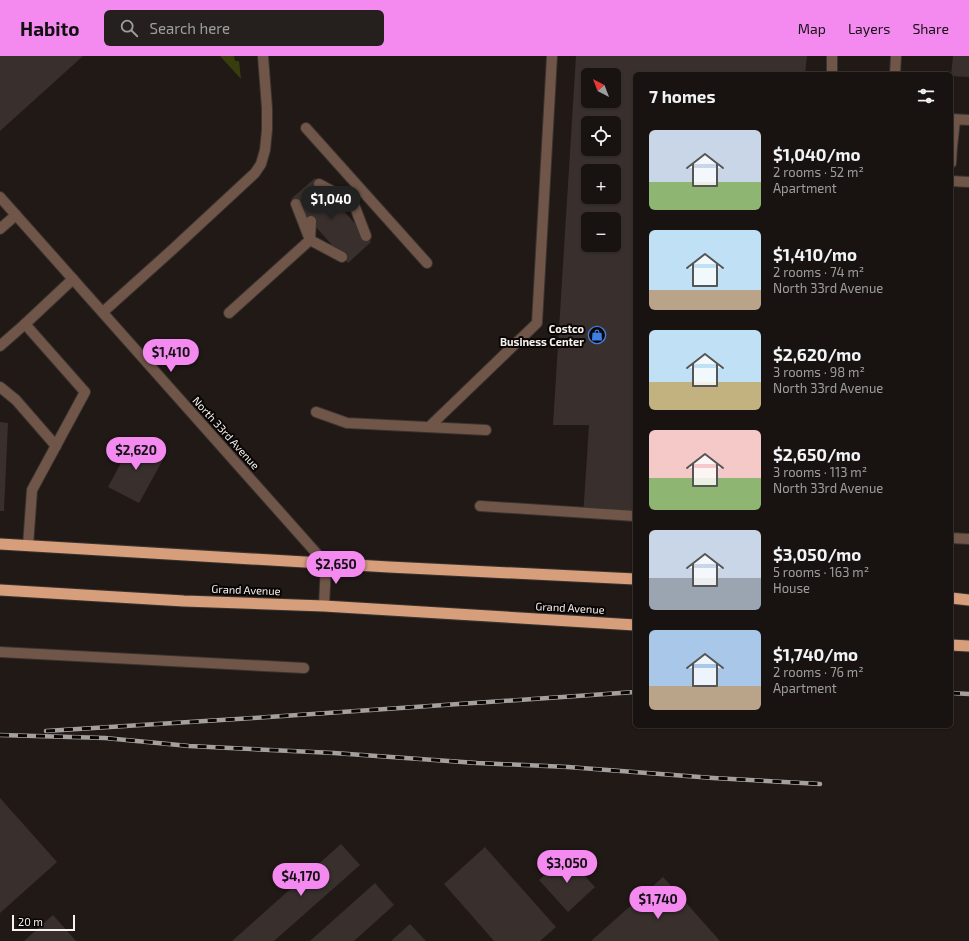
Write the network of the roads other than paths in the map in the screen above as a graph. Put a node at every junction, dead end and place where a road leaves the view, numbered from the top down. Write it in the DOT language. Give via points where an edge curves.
graph roads {
  1 [pos="263,56"];
  2 [pos="552,56"];
  3 [pos="832,56"];
  4 [pos="896,56"];
  5 [pos="832,72"];
  6 [pos="895,72"];
  7 [pos="953,119"];
  8 [pos="969,120"];
  9 [pos="306,128"];
  10 [pos="953,181"];
  11 [pos="969,182"];
  12 [pos="320,184"];
  13 [pos="364,192"];
  14 [pos="0,196"];
  15 [pos="334,200"];
  16 [pos="353,202"];
  17 [pos="296,204"];
  18 [pos="16,214"];
  19 [pos="310,221"];
  20 [pos="354,222"];
  21 [pos="0,229"];
  22 [pos="366,236"];
  23 [pos="310,240"];
  24 [pos="330,242"];
  25 [pos="342,257"];
  26 [pos="428,263"];
  27 [pos="73,279"];
  28 [pos="103,312"];
  29 [pos="228,313"];
  30 [pos="25,324"];
  31 [pos="0,346"];
  32 [pos="0,386"];
  33 [pos="316,412"];
  34 [pos="429,427"];
  35 [pos="486,430"];
  36 [pos="56,446"];
  37 [pos="480,506"];
  38 [pos="633,516"];
  39 [pos="953,538"];
  40 [pos="969,539"];
  41 [pos="0,544"];
  42 [pos="28,546"];
  43 [pos="326,564"];
  44 [pos="633,579"];
  45 [pos="0,590"];
  46 [pos="953,598"];
  47 [pos="969,600"];
  48 [pos="324,606"];
  49 [pos="633,625"];
  50 [pos="953,645"];
  51 [pos="969,646"];
  52 [pos="0,652"];
  53 [pos="304,668"];
  1 -- 28 [label="street" via="267,130 261,164 250,178"];
  2 -- 34 [label="street" via="537,323"];
  3 -- 5 [label="street"];
  4 -- 6 [label="street"];
  7 -- 8 [label="street"];
  9 -- 13 [label="street"];
  10 -- 11 [label="street"];
  12 -- 16 [label="street"];
  13 -- 16 [label="street"];
  13 -- 26 [label="street"];
  14 -- 18 [label="street, North 33rd Avenue"];
  15 -- 16 [label="street"];
  16 -- 20 [label="street"];
  16 -- 22 [label="street"];
  17 -- 23 [label="street"];
  18 -- 21 [label="street"];
  18 -- 27 [label="street, North 33rd Avenue"];
  19 -- 23 [label="street"];
  23 -- 24 [label="street"];
  23 -- 25 [label="street"];
  23 -- 29 [label="street"];
  27 -- 28 [label="street, North 33rd Avenue"];
  27 -- 30 [label="street"];
  28 -- 43 [label="street, North 33rd Avenue"];
  30 -- 31 [label="street"];
  30 -- 36 [label="street" via="85,392"];
  32 -- 36 [label="street" via="16,400"];
  33 -- 34 [label="street" via="347,423"];
  34 -- 35 [label="street"];
  36 -- 42 [label="street" via="32,490"];
  37 -- 38 [label="street"];
  39 -- 40 [label="street"];
  41 -- 42 [label="highway"];
  42 -- 43 [label="highway"];
  43 -- 44 [label="highway"];
  43 -- 48 [label="street"];
  45 -- 48 [label="highway, Grand Avenue"];
  46 -- 47 [label="highway"];
  48 -- 49 [label="highway, Grand Avenue"];
  50 -- 51 [label="highway"];
  52 -- 53 [label="street"];
}
